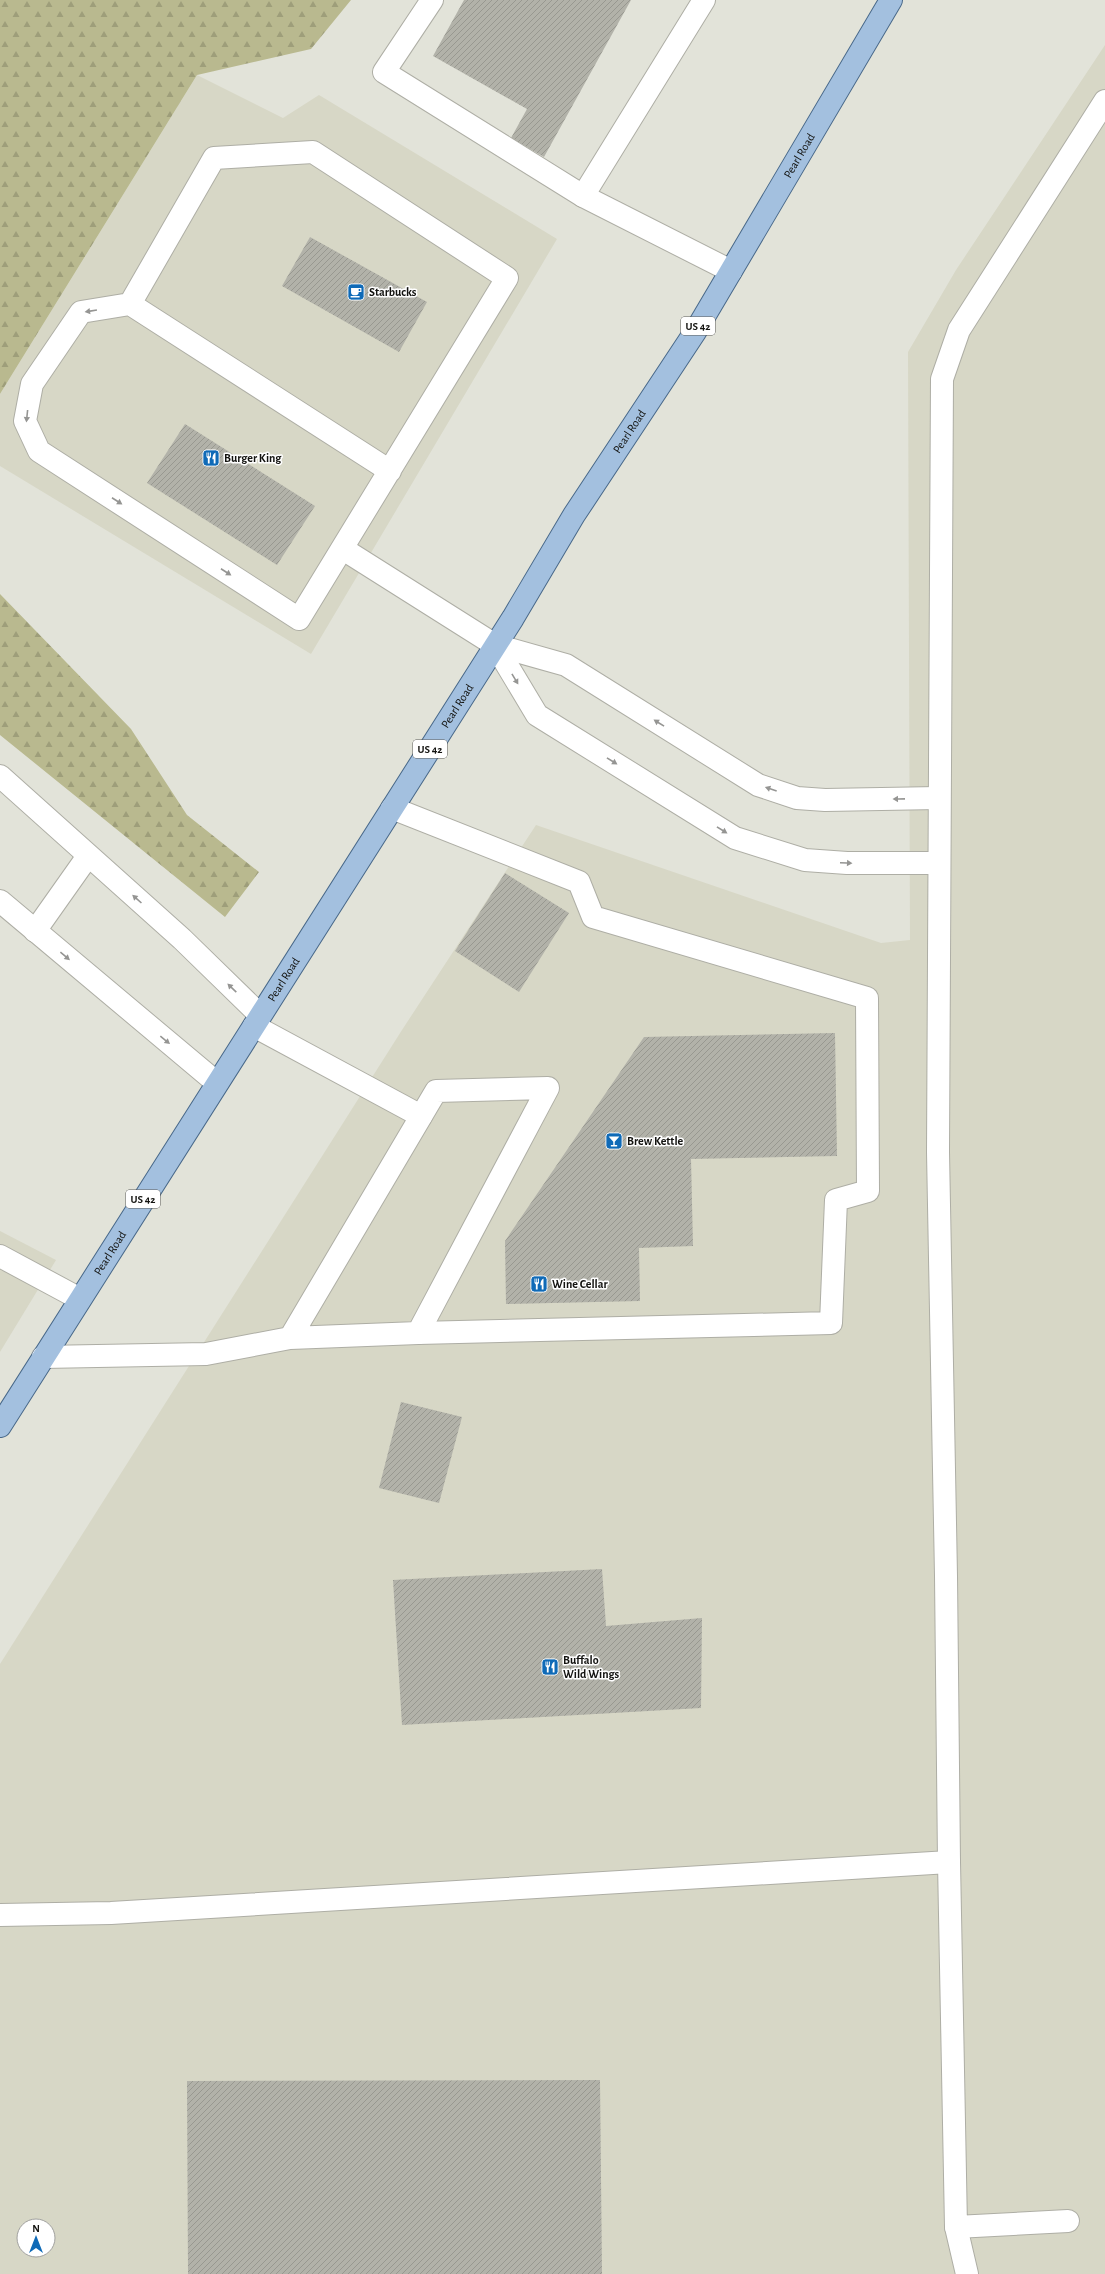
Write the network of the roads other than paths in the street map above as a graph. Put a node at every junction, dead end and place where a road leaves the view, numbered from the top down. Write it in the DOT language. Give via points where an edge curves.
graph roads {
  1 [pos="432,0"];
  2 [pos="704,0"];
  3 [pos="891,0"];
  4 [pos="1105,101"];
  5 [pos="583,196"];
  6 [pos="731,272"];
  7 [pos="130,304"];
  8 [pos="390,471"];
  9 [pos="343,549"];
  10 [pos="495,645"];
  11 [pos="0,776"];
  12 [pos="938,798"];
  13 [pos="392,808"];
  14 [pos="88,856"];
  15 [pos="938,863"];
  16 [pos="0,901"];
  17 [pos="36,931"];
  18 [pos="257,1020"];
  19 [pos="217,1083"];
  20 [pos="421,1116"];
  21 [pos="0,1256"];
  22 [pos="80,1299"];
  23 [pos="418,1332"];
  24 [pos="290,1338"];
  25 [pos="43,1358"];
  26 [pos="0,1426"];
  27 [pos="949,1862"];
  28 [pos="0,1915"];
  29 [pos="1068,2221"];
  30 [pos="956,2227"];
  31 [pos="967,2274"];
  1 -- 5 [label="lane" via="384,72"];
  2 -- 5 [label="lane"];
  3 -- 6 [label="main road, Pearl Road / US 42"];
  4 -- 12 [label="lane" via="959,330 942,379"];
  5 -- 6 [label="lane"];
  6 -- 10 [label="main road, Pearl Road / US 42" via="695,332 574,515"];
  7 -- 8 [label="lane"];
  7 -- 8 [label="lane" via="214,158 313,152 507,278"];
  7 -- 9 [label="lane, one-way" via="80,312 32,384 25,421 39,451 299,619"];
  8 -- 9 [label="lane"];
  9 -- 10 [label="lane"];
  12 -- 10 [label="lane, one-way" via="797,798 758,785 566,665"];
  10 -- 13 [label="main road, Pearl Road / US 42"];
  10 -- 15 [label="lane, one-way" via="537,715 735,838 805,860 847,863"];
  11 -- 14 [label="lane"];
  12 -- 15 [label="lane"];
  13 -- 18 [label="main road, Pearl Road / US 42"];
  13 -- 23 [label="lane" via="579,882 593,917 867,998 868,1191 836,1200 831,1323"];
  14 -- 17 [label="lane"];
  18 -- 14 [label="lane, one-way" via="182,939"];
  15 -- 27 [label="lane" via="938,1152"];
  16 -- 17 [label="lane"];
  17 -- 19 [label="lane, one-way"];
  18 -- 19 [label="main road, Pearl Road / US 42"];
  18 -- 20 [label="lane"];
  19 -- 22 [label="main road, Pearl Road / US 42"];
  20 -- 23 [label="lane" via="436,1091 548,1088"];
  20 -- 24 [label="lane"];
  21 -- 22 [label="lane"];
  22 -- 25 [label="main road, Pearl Road / US 42"];
  23 -- 24 [label="lane"];
  24 -- 25 [label="lane" via="206,1354"];
  25 -- 26 [label="main road, Pearl Road / US 42"];
  27 -- 28 [label="lane" via="111,1913"];
  27 -- 30 [label="lane"];
  29 -- 30 [label="lane"];
  30 -- 31 [label="lane"];
}
